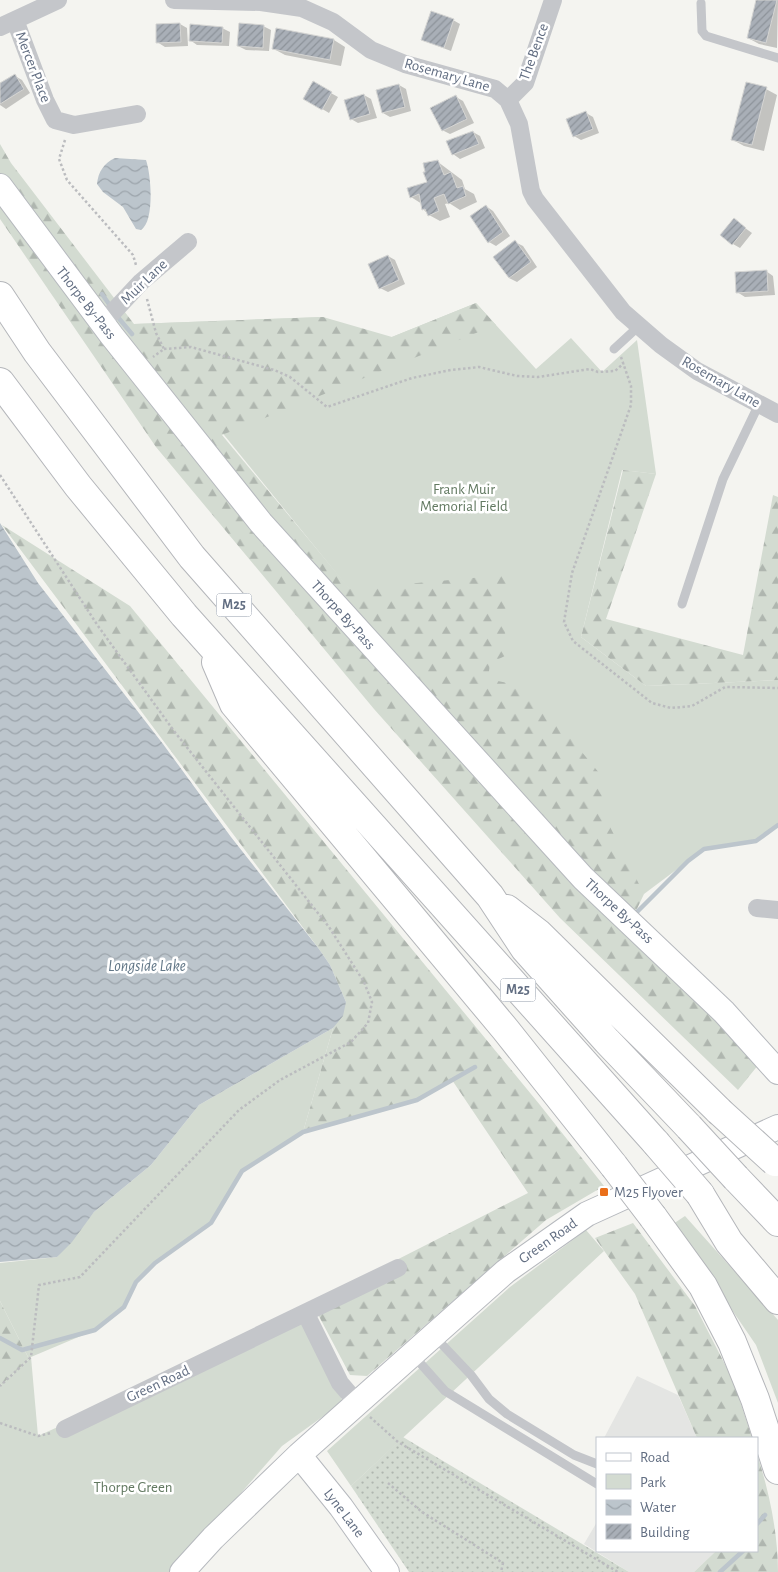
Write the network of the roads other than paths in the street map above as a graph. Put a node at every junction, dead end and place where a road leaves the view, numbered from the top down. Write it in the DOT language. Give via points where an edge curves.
graph roads {
  1 [pos="58,0"];
  2 [pos="174,0"];
  3 [pos="553,0"];
  4 [pos="244,1"];
  5 [pos="701,3"];
  6 [pos="7,24"];
  7 [pos="778,58"];
  8 [pos="508,100"];
  9 [pos="137,114"];
  10 [pos="0,186"];
  11 [pos="188,242"];
  12 [pos="0,296"];
  13 [pos="101,322"];
  14 [pos="639,326"];
  15 [pos="614,348"];
  16 [pos="0,382"];
  17 [pos="759,404"];
  18 [pos="778,414"];
  19 [pos="682,604"];
  20 [pos="206,640"];
  21 [pos="490,896"];
  22 [pos="757,908"];
  23 [pos="778,910"];
  24 [pos="724,1012"];
  25 [pos="778,1047"];
  26 [pos="778,1072"];
  27 [pos="776,1126"];
  28 [pos="776,1163"];
  29 [pos="700,1194"];
  30 [pos="778,1222"];
  31 [pos="398,1268"];
  32 [pos="778,1274"];
  33 [pos="778,1300"];
  34 [pos="306,1314"];
  35 [pos="433,1336"];
  36 [pos="413,1354"];
  37 [pos="358,1404"];
  38 [pos="65,1429"];
  39 [pos="299,1455"];
  40 [pos="596,1464"];
  41 [pos="778,1470"];
  42 [pos="596,1483"];
  43 [pos="182,1572"];
  44 [pos="388,1572"];
  1 -- 6 [label="street"];
  2 -- 4 [label="street, Rosemary Lane"];
  3 -- 8 [label="street, The Bence" via="525,83"];
  4 -- 8 [label="street, Rosemary Lane" via="286,4 320,14 371,50 406,64 495,89"];
  5 -- 7 [label="lane" via="702,31 706,36"];
  6 -- 9 [label="street, Mercer Place" via="55,120 74,125"];
  8 -- 14 [label="street, Rosemary Lane" via="519,124 535,199 623,312"];
  10 -- 13 [label="main road, Thorpe By-Pass"];
  11 -- 13 [label="street, Muir Lane"];
  12 -- 21 [label="highway, M25" via="37,352 192,557"];
  13 -- 24 [label="main road, Thorpe By-Pass" via="261,523 382,659 583,878"];
  14 -- 15 [label="lane"];
  14 -- 17 [label="street, Rosemary Lane" via="697,371"];
  16 -- 20 [label="highway, M25" via="78,486"];
  17 -- 18 [label="street, Rosemary Lane"];
  17 -- 19 [label="lane" via="723,479"];
  20 -- 29 [label="highway, M25, bridge"];
  20 -- 41 [label="highway, bridge" via="234,704 505,1029 704,1286 755,1399"];
  21 -- 28 [label="highway, bridge" via="538,933"];
  21 -- 30 [label="highway, M25, bridge" via="525,948"];
  22 -- 23 [label="street"];
  24 -- 25 [label="main road, Thorpe By-Pass"];
  24 -- 26 [label="main road, Thorpe By-Pass"];
  27 -- 35 [label="main road, Green Road" via="587,1214 506,1270"];
  29 -- 32 [label="highway, M25"];
  29 -- 33 [label="highway" via="729,1242"];
  31 -- 34 [label="street, Green Road"];
  34 -- 37 [label="street" via="340,1384"];
  34 -- 38 [label="street, Green Road"];
  35 -- 36 [label="main road, Green Road"];
  35 -- 40 [label="lane" via="489,1399 507,1414 557,1445"];
  36 -- 37 [label="main road, Green Road"];
  36 -- 42 [label="lane" via="446,1391"];
  37 -- 39 [label="main road, Green Road"];
  39 -- 43 [label="main road, Green Road"];
  39 -- 44 [label="main road, Lyne Lane" via="342,1507"];
}
